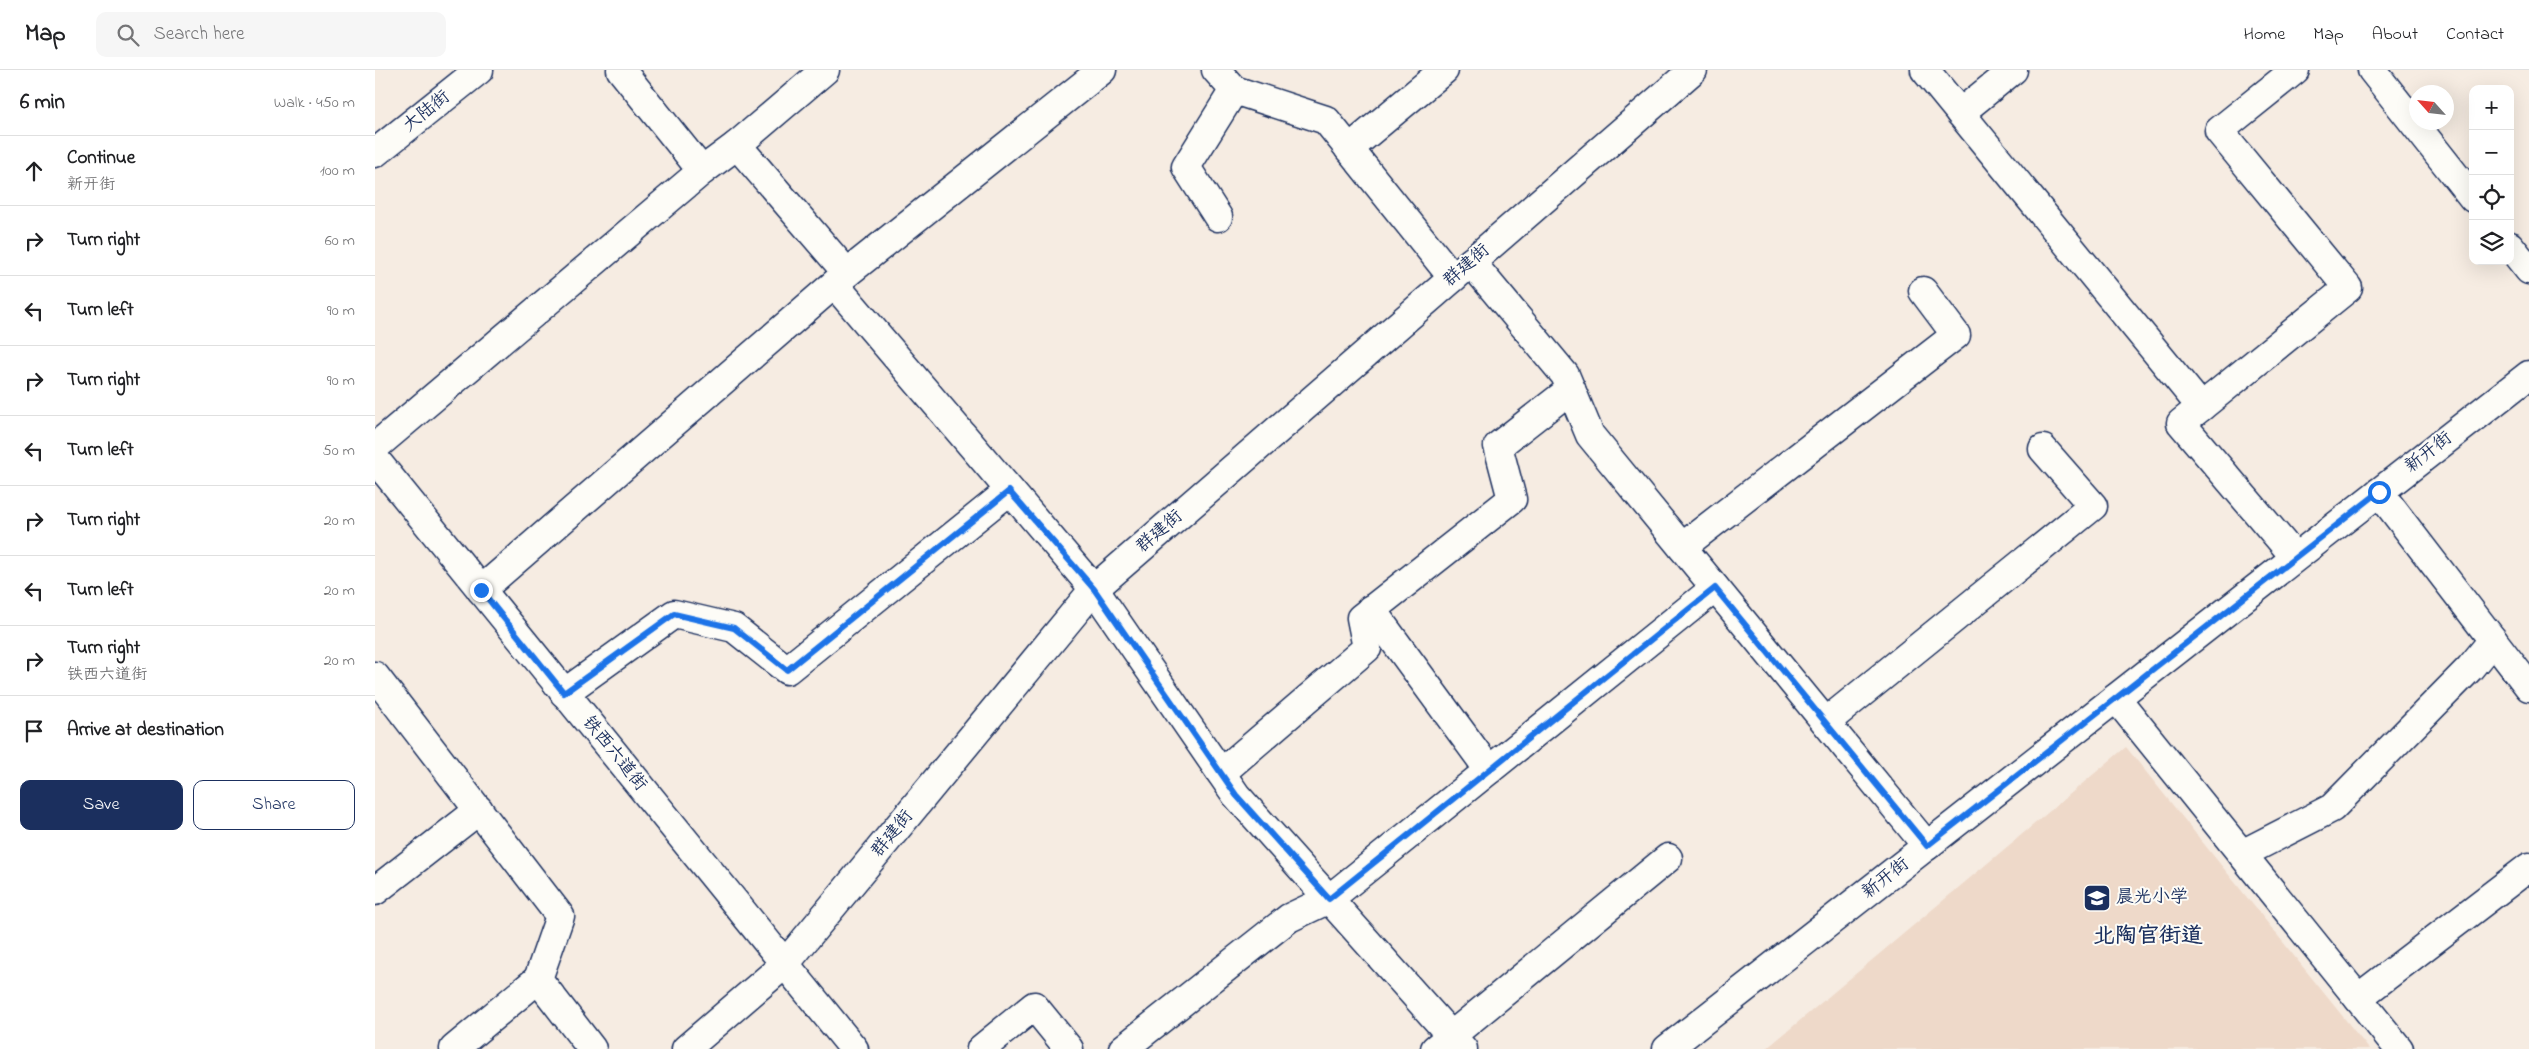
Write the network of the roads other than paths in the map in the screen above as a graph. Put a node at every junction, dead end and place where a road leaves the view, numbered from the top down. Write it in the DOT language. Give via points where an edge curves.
graph roads {
  1 [pos="479,70"];
  2 [pos="621,70"];
  3 [pos="825,70"];
  4 [pos="1101,70"];
  5 [pos="1444,70"];
  6 [pos="1693,70"];
  7 [pos="1925,70"];
  8 [pos="2013,70"];
  9 [pos="2295,70"];
  10 [pos="2372,70"];
  11 [pos="1225,80"];
  12 [pos="1960,113"];
  13 [pos="737,145"];
  14 [pos="1349,149"];
  15 [pos="375,154"];
  16 [pos="702,172"];
  17 [pos="2469,193"];
  18 [pos="1218,217"];
  19 [pos="2514,251"];
  20 [pos="1462,270"];
  21 [pos="2529,270"];
  22 [pos="841,279"];
  23 [pos="1923,291"];
  24 [pos="2529,375"];
  25 [pos="1571,389"];
  26 [pos="2201,407"];
  27 [pos="375,447"];
  28 [pos="2043,449"];
  29 [pos="375,459"];
  30 [pos="1009,491"];
  31 [pos="2379,492"];
  32 [pos="1682,548"];
  33 [pos="2295,557"];
  34 [pos="1715,588"];
  35 [pos="1094,589"];
  36 [pos="481,590"];
  37 [pos="1371,609"];
  38 [pos="2493,640"];
  39 [pos="375,676"];
  40 [pos="2529,687"];
  41 [pos="564,693"];
  42 [pos="2116,698"];
  43 [pos="1826,722"];
  44 [pos="1489,770"];
  45 [pos="1221,773"];
  46 [pos="479,810"];
  47 [pos="1927,846"];
  48 [pos="2241,854"];
  49 [pos="1668,858"];
  50 [pos="2529,867"];
  51 [pos="375,891"];
  52 [pos="1329,899"];
  53 [pos="785,964"];
  54 [pos="538,979"];
  55 [pos="2358,998"];
  56 [pos="1450,1045"];
  57 [pos="454,1049"];
  58 [pos="592,1049"];
  59 [pos="686,1049"];
  60 [pos="854,1049"];
  61 [pos="981,1049"];
  62 [pos="1069,1049"];
  63 [pos="1123,1049"];
  64 [pos="1667,1049"];
  65 [pos="2399,1049"];
  1 -- 15 [label="street, 大陆街"];
  2 -- 16 [label="street"];
  3 -- 13 [label="street"];
  4 -- 22 [label="street"];
  5 -- 14 [label="street"];
  6 -- 20 [label="street, 群建街"];
  7 -- 12 [label="street"];
  8 -- 12 [label="street"];
  9 -- 26 [label="street" via="2219,131 2348,288"];
  10 -- 17 [label="street"];
  11 -- 14 [label="street" via="1326,120"];
  11 -- 18 [label="street" via="1186,167"];
  12 -- 26 [label="street"];
  13 -- 16 [label="street"];
  13 -- 22 [label="street"];
  14 -- 20 [label="street"];
  16 -- 27 [label="street"];
  19 -- 21 [label="street"];
  20 -- 25 [label="street" via="1565,375"];
  20 -- 35 [label="street, 群建街"];
  22 -- 30 [label="street"];
  22 -- 36 [label="street"];
  23 -- 32 [label="street" via="1956,335"];
  24 -- 31 [label="street, 新开街"];
  25 -- 32 [label="street" via="1589,435"];
  25 -- 37 [label="street" via="1498,446 1512,499"];
  26 -- 33 [label="street" via="2181,423"];
  28 -- 43 [label="street" via="2093,506"];
  29 -- 36 [label="street, 铁西六道街"];
  30 -- 35 [label="street"];
  30 -- 41 [label="street" via="787,670 734,628 674,614"];
  31 -- 33 [label="street, 新开街"];
  31 -- 38 [label="street"];
  32 -- 34 [label="street"];
  33 -- 42 [label="street, 新开街"];
  34 -- 43 [label="street"];
  34 -- 44 [label="street"];
  35 -- 45 [label="street"];
  35 -- 53 [label="street, 群建街"];
  36 -- 41 [label="street, 铁西六道街"];
  37 -- 44 [label="street"];
  37 -- 45 [label="street" via="1361,618 1367,648"];
  38 -- 40 [label="street"];
  38 -- 48 [label="street" via="2470,668 2332,808"];
  39 -- 46 [label="street"];
  41 -- 53 [label="street, 铁西六道街"];
  42 -- 47 [label="street, 新开街"];
  42 -- 48 [label="street"];
  43 -- 47 [label="street"];
  44 -- 52 [label="street"];
  45 -- 52 [label="street" via="1236,795"];
  46 -- 51 [label="street"];
  46 -- 54 [label="street" via="560,916"];
  47 -- 64 [label="street, 新开街"];
  48 -- 55 [label="street"];
  49 -- 56 [label="street"];
  50 -- 55 [label="street"];
  52 -- 56 [label="street"];
  52 -- 63 [label="street" via="1289,918"];
  53 -- 59 [label="street, 群建街"];
  53 -- 60 [label="street, 铁西六道街"];
  54 -- 57 [label="street"];
  54 -- 58 [label="street"];
  55 -- 65 [label="street"];
  61 -- 62 [label="street" via="1034,1006"];
}
